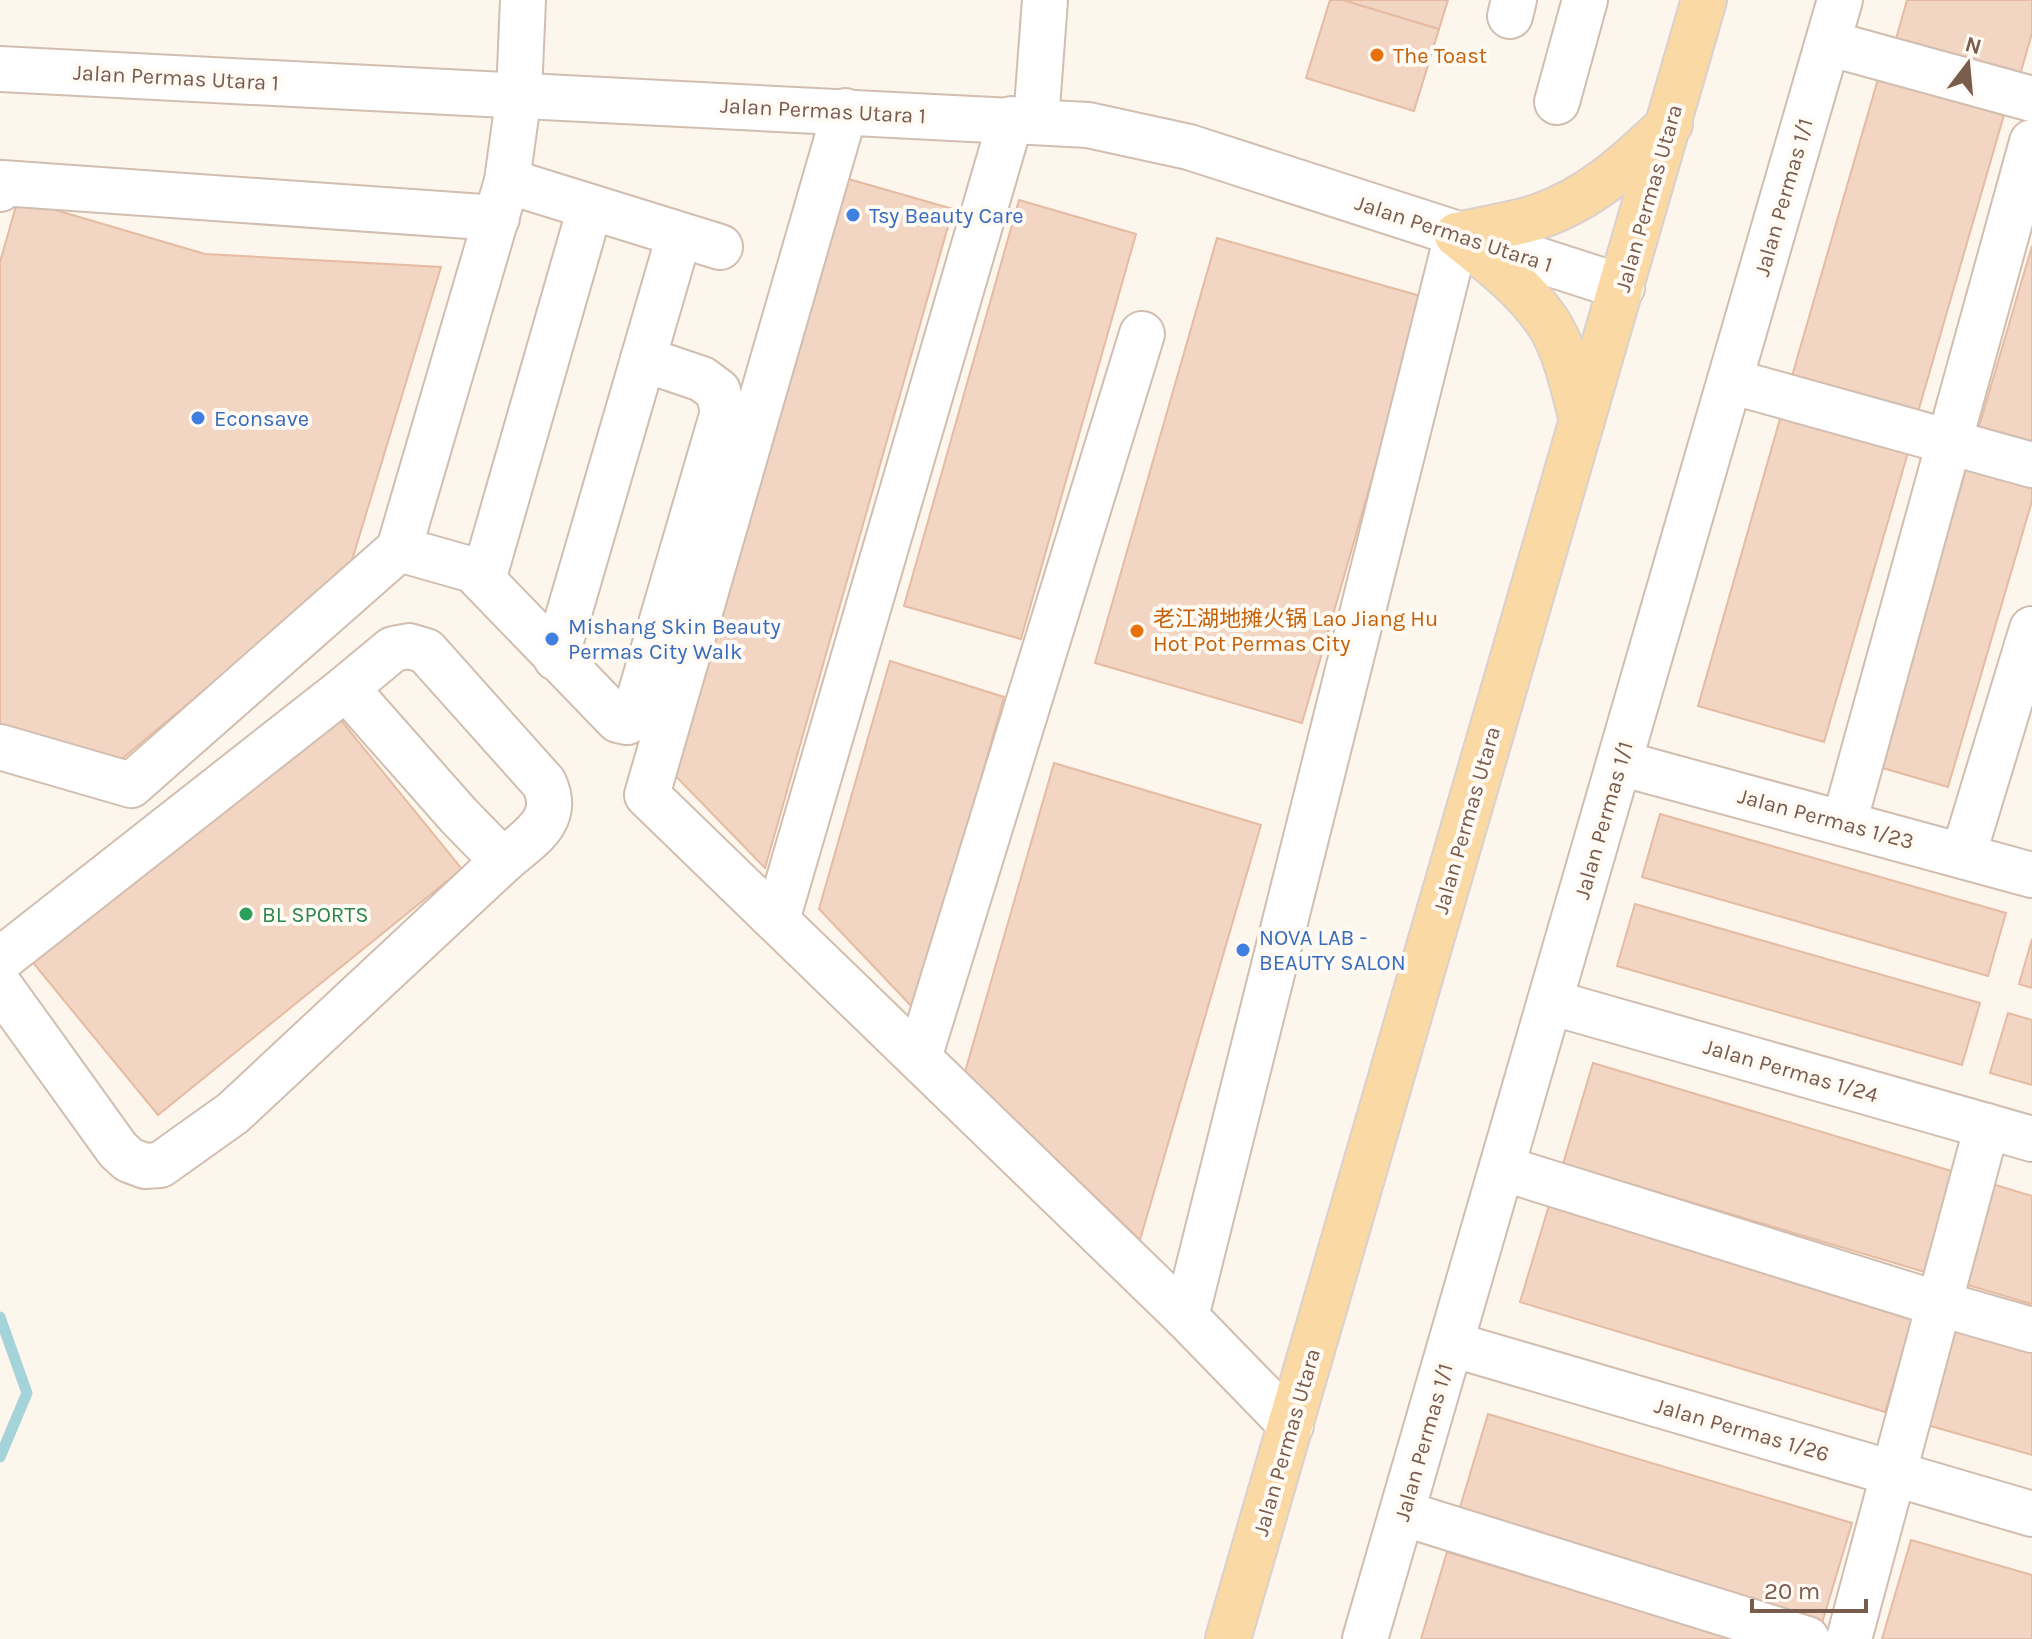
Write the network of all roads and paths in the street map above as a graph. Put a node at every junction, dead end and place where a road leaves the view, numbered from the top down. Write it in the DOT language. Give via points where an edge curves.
graph roads {
  1 [pos="523,0"];
  2 [pos="1045,0"];
  3 [pos="1585,0"];
  4 [pos="1704,0"];
  5 [pos="1840,0"];
  6 [pos="1828,43"];
  7 [pos="0,69"];
  8 [pos="519,94"];
  9 [pos="2032,99"];
  10 [pos="1557,102"];
  11 [pos="845,111"];
  12 [pos="1024,120"];
  13 [pos="1671,123"];
  14 [pos="2032,142"];
  15 [pos="0,189"];
  16 [pos="502,199"];
  17 [pos="590,208"];
  18 [pos="1457,235"];
  19 [pos="679,236"];
  20 [pos="720,247"];
  21 [pos="1622,287"];
  22 [pos="1142,334"];
  23 [pos="643,359"];
  24 [pos="1730,381"];
  25 [pos="1582,420"];
  26 [pos="1949,441"];
  27 [pos="2032,465"];
  28 [pos="399,549"];
  29 [pos="483,580"];
  30 [pos="2032,629"];
  31 [pos="556,658"];
  32 [pos="346,688"];
  33 [pos="0,747"];
  34 [pos="1620,763"];
  35 [pos="1844,823"];
  36 [pos="1963,856"];
  37 [pos="503,861"];
  38 [pos="2032,875"];
  39 [pos="777,920"];
  40 [pos="0,960"];
  41 [pos="0,986"];
  42 [pos="1550,1002"];
  43 [pos="919,1058"];
  44 [pos="1987,1126"];
  45 [pos="2032,1139"];
  46 [pos="1502,1168"];
  47 [pos="1940,1304"];
  48 [pos="1186,1317"];
  49 [pos="2032,1330"];
  50 [pos="1451,1344"];
  51 [pos="1291,1425"];
  52 [pos="1892,1473"];
  53 [pos="1402,1513"];
  54 [pos="2032,1514"];
  55 [pos="1228,1639"];
  56 [pos="1365,1639"];
  57 [pos="1807,1639"];
  58 [pos="1849,1639"];
  1 -- 8 [label="street"];
  2 -- 12 [label="street"];
  3 -- 10 [label="street"];
  4 -- 13 [label="main road, Jalan Permas Utara"];
  5 -- 6 [label="street, Jalan Permas 1/1"];
  6 -- 9 [label="street"];
  6 -- 24 [label="street, Jalan Permas 1/1"];
  7 -- 8 [label="street, Jalan Permas Utara 1"];
  8 -- 11 [label="street, Jalan Permas Utara 1"];
  8 -- 16 [label="street"];
  11 -- 12 [label="street, Jalan Permas Utara 1"];
  11 -- 39 [label="street" via="647,795"];
  12 -- 18 [label="street, Jalan Permas Utara 1" via="1088,125 1189,147"];
  12 -- 39 [label="street"];
  13 -- 18 [label="main road" via="1620,172 1581,197 1538,217"];
  13 -- 21 [label="main road, Jalan Permas Utara"];
  14 -- 26 [label="street"];
  15 -- 16 [label="street" via="2,183"];
  16 -- 17 [label="street"];
  16 -- 28 [label="street"];
  17 -- 19 [label="street"];
  17 -- 29 [label="street"];
  18 -- 21 [label="street, Jalan Permas Utara 1"];
  18 -- 25 [label="main road" via="1518,285 1548,322"];
  18 -- 48 [label="street"];
  19 -- 20 [label="street"];
  19 -- 23 [label="street"];
  21 -- 25 [label="main road, Jalan Permas Utara"];
  22 -- 43 [label="street"];
  23 -- 31 [label="street"];
  23 -- 31 [label="street" via="702,379 718,391 723,412 634,716 627,722 618,720"];
  24 -- 26 [label="street"];
  24 -- 34 [label="street, Jalan Permas 1/1"];
  25 -- 51 [label="main road, Jalan Permas Utara"];
  26 -- 27 [label="street"];
  26 -- 35 [label="street"];
  28 -- 29 [label="street" via="473,570"];
  28 -- 33 [label="street" via="131,785"];
  29 -- 31 [label="street"];
  30 -- 36 [label="street"];
  32 -- 37 [label="street"];
  32 -- 37 [label="street" via="393,649 426,651 550,796 544,825"];
  32 -- 40 [label="street"];
  34 -- 35 [label="street, Jalan Permas 1/23"];
  34 -- 42 [label="street, Jalan Permas 1/1"];
  35 -- 36 [label="street, Jalan Permas 1/23"];
  36 -- 38 [label="street, Jalan Permas 1/23"];
  37 -- 41 [label="street" via="233,1113 160,1165 145,1166 118,1150"];
  39 -- 43 [label="street"];
  42 -- 44 [label="street, Jalan Permas 1/24"];
  42 -- 46 [label="street, Jalan Permas 1/1"];
  43 -- 48 [label="street"];
  44 -- 45 [label="street, Jalan Permas 1/24"];
  44 -- 47 [label="street"];
  46 -- 47 [label="street"];
  46 -- 50 [label="street, Jalan Permas 1/1"];
  47 -- 49 [label="street"];
  47 -- 52 [label="street"];
  48 -- 51 [label="street"];
  50 -- 52 [label="street, Jalan Permas 1/26"];
  50 -- 53 [label="street, Jalan Permas 1/1"];
  51 -- 55 [label="main road, Jalan Permas Utara"];
  52 -- 54 [label="street, Jalan Permas 1/26"];
  52 -- 58 [label="street"];
  53 -- 56 [label="street, Jalan Permas 1/1"];
  53 -- 57 [label="street"];
}
